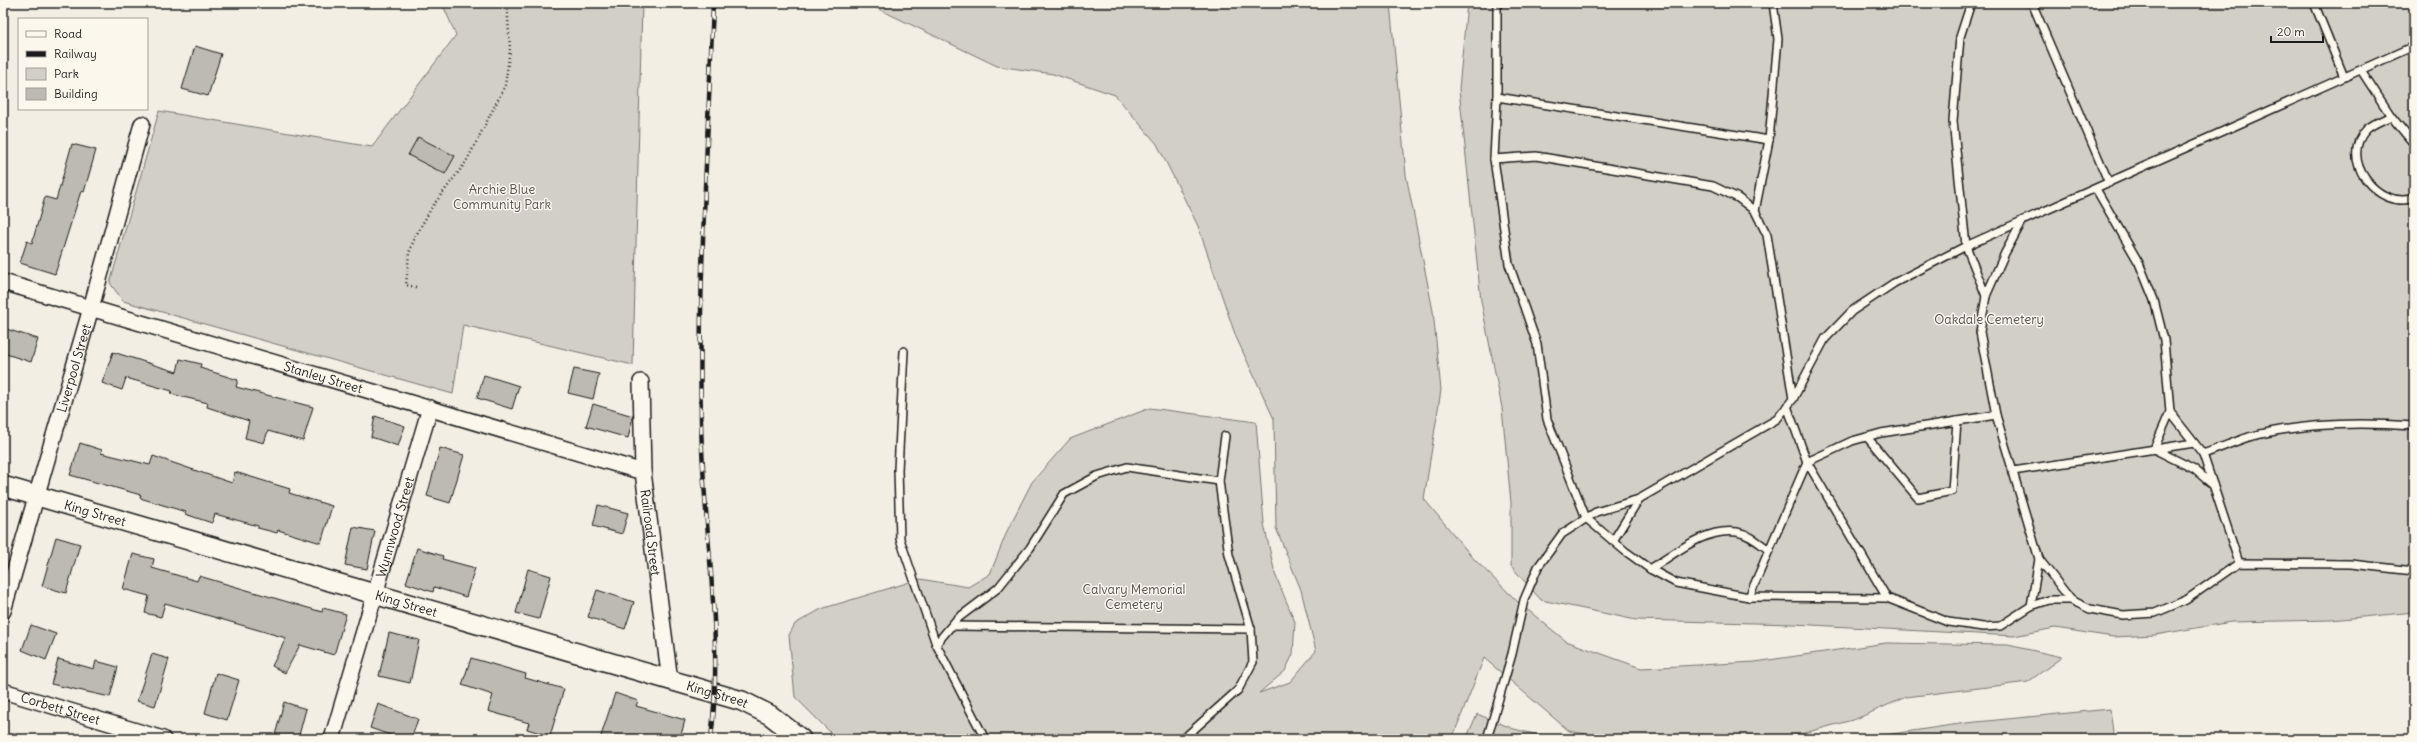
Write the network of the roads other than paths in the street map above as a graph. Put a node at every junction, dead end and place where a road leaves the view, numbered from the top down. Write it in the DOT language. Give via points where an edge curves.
graph roads {
  1 [pos="1497,3"];
  2 [pos="1773,3"];
  3 [pos="1971,3"];
  4 [pos="2032,3"];
  5 [pos="2314,3"];
  6 [pos="2414,46"];
  7 [pos="2361,70"];
  8 [pos="2344,78"];
  9 [pos="1497,96"];
  10 [pos="2391,116"];
  11 [pos="142,124"];
  12 [pos="1769,140"];
  13 [pos="2414,144"];
  14 [pos="1494,159"];
  15 [pos="2109,183"];
  16 [pos="2096,188"];
  17 [pos="2414,198"];
  18 [pos="1755,211"];
  19 [pos="2023,220"];
  20 [pos="1966,246"];
  21 [pos="3,282"];
  22 [pos="1986,296"];
  23 [pos="91,308"];
  24 [pos="904,351"];
  25 [pos="641,382"];
  26 [pos="1793,399"];
  27 [pos="1787,406"];
  28 [pos="430,408"];
  29 [pos="2170,412"];
  30 [pos="1996,415"];
  31 [pos="1957,421"];
  32 [pos="2414,426"];
  33 [pos="1225,436"];
  34 [pos="1867,437"];
  35 [pos="2194,443"];
  36 [pos="2154,449"];
  37 [pos="2203,454"];
  38 [pos="1807,462"];
  39 [pos="2013,471"];
  40 [pos="643,472"];
  41 [pos="1219,481"];
  42 [pos="2213,485"];
  43 [pos="3,486"];
  44 [pos="36,496"];
  45 [pos="1639,499"];
  46 [pos="1586,518"];
  47 [pos="1613,541"];
  48 [pos="1769,550"];
  49 [pos="2039,559"];
  50 [pos="2239,563"];
  51 [pos="1650,569"];
  52 [pos="2414,571"];
  53 [pos="375,596"];
  54 [pos="1748,597"];
  55 [pos="1887,598"];
  56 [pos="2071,600"];
  57 [pos="2031,606"];
  58 [pos="3,611"];
  59 [pos="952,626"];
  60 [pos="1251,629"];
  61 [pos="936,644"];
  62 [pos="670,681"];
  63 [pos="3,691"];
  64 [pos="163,739"];
  65 [pos="332,739"];
  66 [pos="802,739"];
  67 [pos="985,739"];
  68 [pos="1183,739"];
  69 [pos="1487,739"];
  1 -- 9 [label="lane"];
  2 -- 12 [label="lane" via="1778,39"];
  3 -- 20 [label="lane" via="1960,38 1953,121"];
  4 -- 15 [label="lane"];
  5 -- 8 [label="lane"];
  6 -- 7 [label="lane"];
  7 -- 8 [label="lane"];
  7 -- 10 [label="lane"];
  8 -- 15 [label="lane"];
  9 -- 12 [label="lane"];
  9 -- 14 [label="lane"];
  10 -- 13 [label="lane"];
  10 -- 17 [label="lane" via="2374,123 2359,140 2356,150 2360,168 2374,190 2389,198 2406,201"];
  11 -- 23 [label="street, Liverpool Street"];
  12 -- 18 [label="lane"];
  14 -- 18 [label="lane" via="1536,156 1713,186 1738,198"];
  14 -- 46 [label="lane" via="1509,264 1537,344 1547,419"];
  15 -- 16 [label="lane"];
  16 -- 19 [label="lane"];
  16 -- 29 [label="lane" via="2139,263 2154,300 2164,340"];
  18 -- 26 [label="lane" via="1767,235"];
  19 -- 20 [label="lane"];
  19 -- 22 [label="lane"];
  20 -- 22 [label="lane"];
  20 -- 26 [label="lane" via="1894,283 1852,310 1825,339"];
  21 -- 23 [label="street, Stanley Street"];
  22 -- 30 [label="lane" via="1980,332"];
  23 -- 28 [label="street, Stanley Street"];
  23 -- 44 [label="street, Liverpool Street"];
  24 -- 61 [label="lane" via="898,470 900,539"];
  25 -- 40 [label="street, Railroad Street"];
  26 -- 27 [label="lane"];
  27 -- 38 [label="lane"];
  27 -- 45 [label="lane" via="1777,419"];
  28 -- 40 [label="street, Stanley Street"];
  28 -- 53 [label="street, Wynnwood Street"];
  29 -- 35 [label="lane"];
  29 -- 36 [label="lane"];
  30 -- 31 [label="lane"];
  30 -- 39 [label="lane"];
  31 -- 34 [label="lane"];
  31 -- 34 [label="lane" via="1952,491 1918,498"];
  32 -- 37 [label="lane" via="2338,426 2292,430 2250,437"];
  33 -- 41 [label="lane"];
  34 -- 38 [label="lane" via="1852,441"];
  35 -- 36 [label="lane"];
  35 -- 37 [label="lane"];
  36 -- 39 [label="lane"];
  36 -- 42 [label="lane" via="2194,469"];
  37 -- 42 [label="lane"];
  38 -- 48 [label="lane"];
  38 -- 55 [label="lane"];
  39 -- 49 [label="lane"];
  40 -- 62 [label="street, Railroad Street"];
  41 -- 59 [label="lane" via="1127,468 1097,476 1064,494 1030,548 998,588"];
  41 -- 60 [label="lane" via="1229,555"];
  42 -- 50 [label="lane"];
  43 -- 44 [label="street, King Street"];
  44 -- 53 [label="street, King Street"];
  44 -- 58 [label="street, Liverpool Street"];
  45 -- 46 [label="lane" via="1596,512"];
  45 -- 47 [label="lane"];
  46 -- 47 [label="lane"];
  46 -- 69 [label="lane" via="1562,534 1538,567 1520,615 1512,654"];
  47 -- 51 [label="lane"];
  48 -- 51 [label="lane" via="1738,532 1710,533"];
  48 -- 54 [label="lane"];
  49 -- 56 [label="lane"];
  49 -- 57 [label="lane"];
  50 -- 52 [label="lane" via="2351,564"];
  50 -- 56 [label="lane" via="2186,600 2155,613 2123,615 2090,609"];
  51 -- 54 [label="lane" via="1676,583"];
  53 -- 62 [label="street, King Street"];
  53 -- 65 [label="street, Wynnwood Street"];
  54 -- 55 [label="lane"];
  55 -- 57 [label="lane" via="1948,622 1983,627 2000,626"];
  56 -- 57 [label="lane" via="2048,600"];
  59 -- 60 [label="lane"];
  59 -- 61 [label="lane"];
  60 -- 68 [label="lane" via="1253,662 1238,690"];
  61 -- 67 [label="lane"];
  62 -- 66 [label="street, King Street" via="752,705"];
  63 -- 64 [label="street, Corbett Street"];
}
